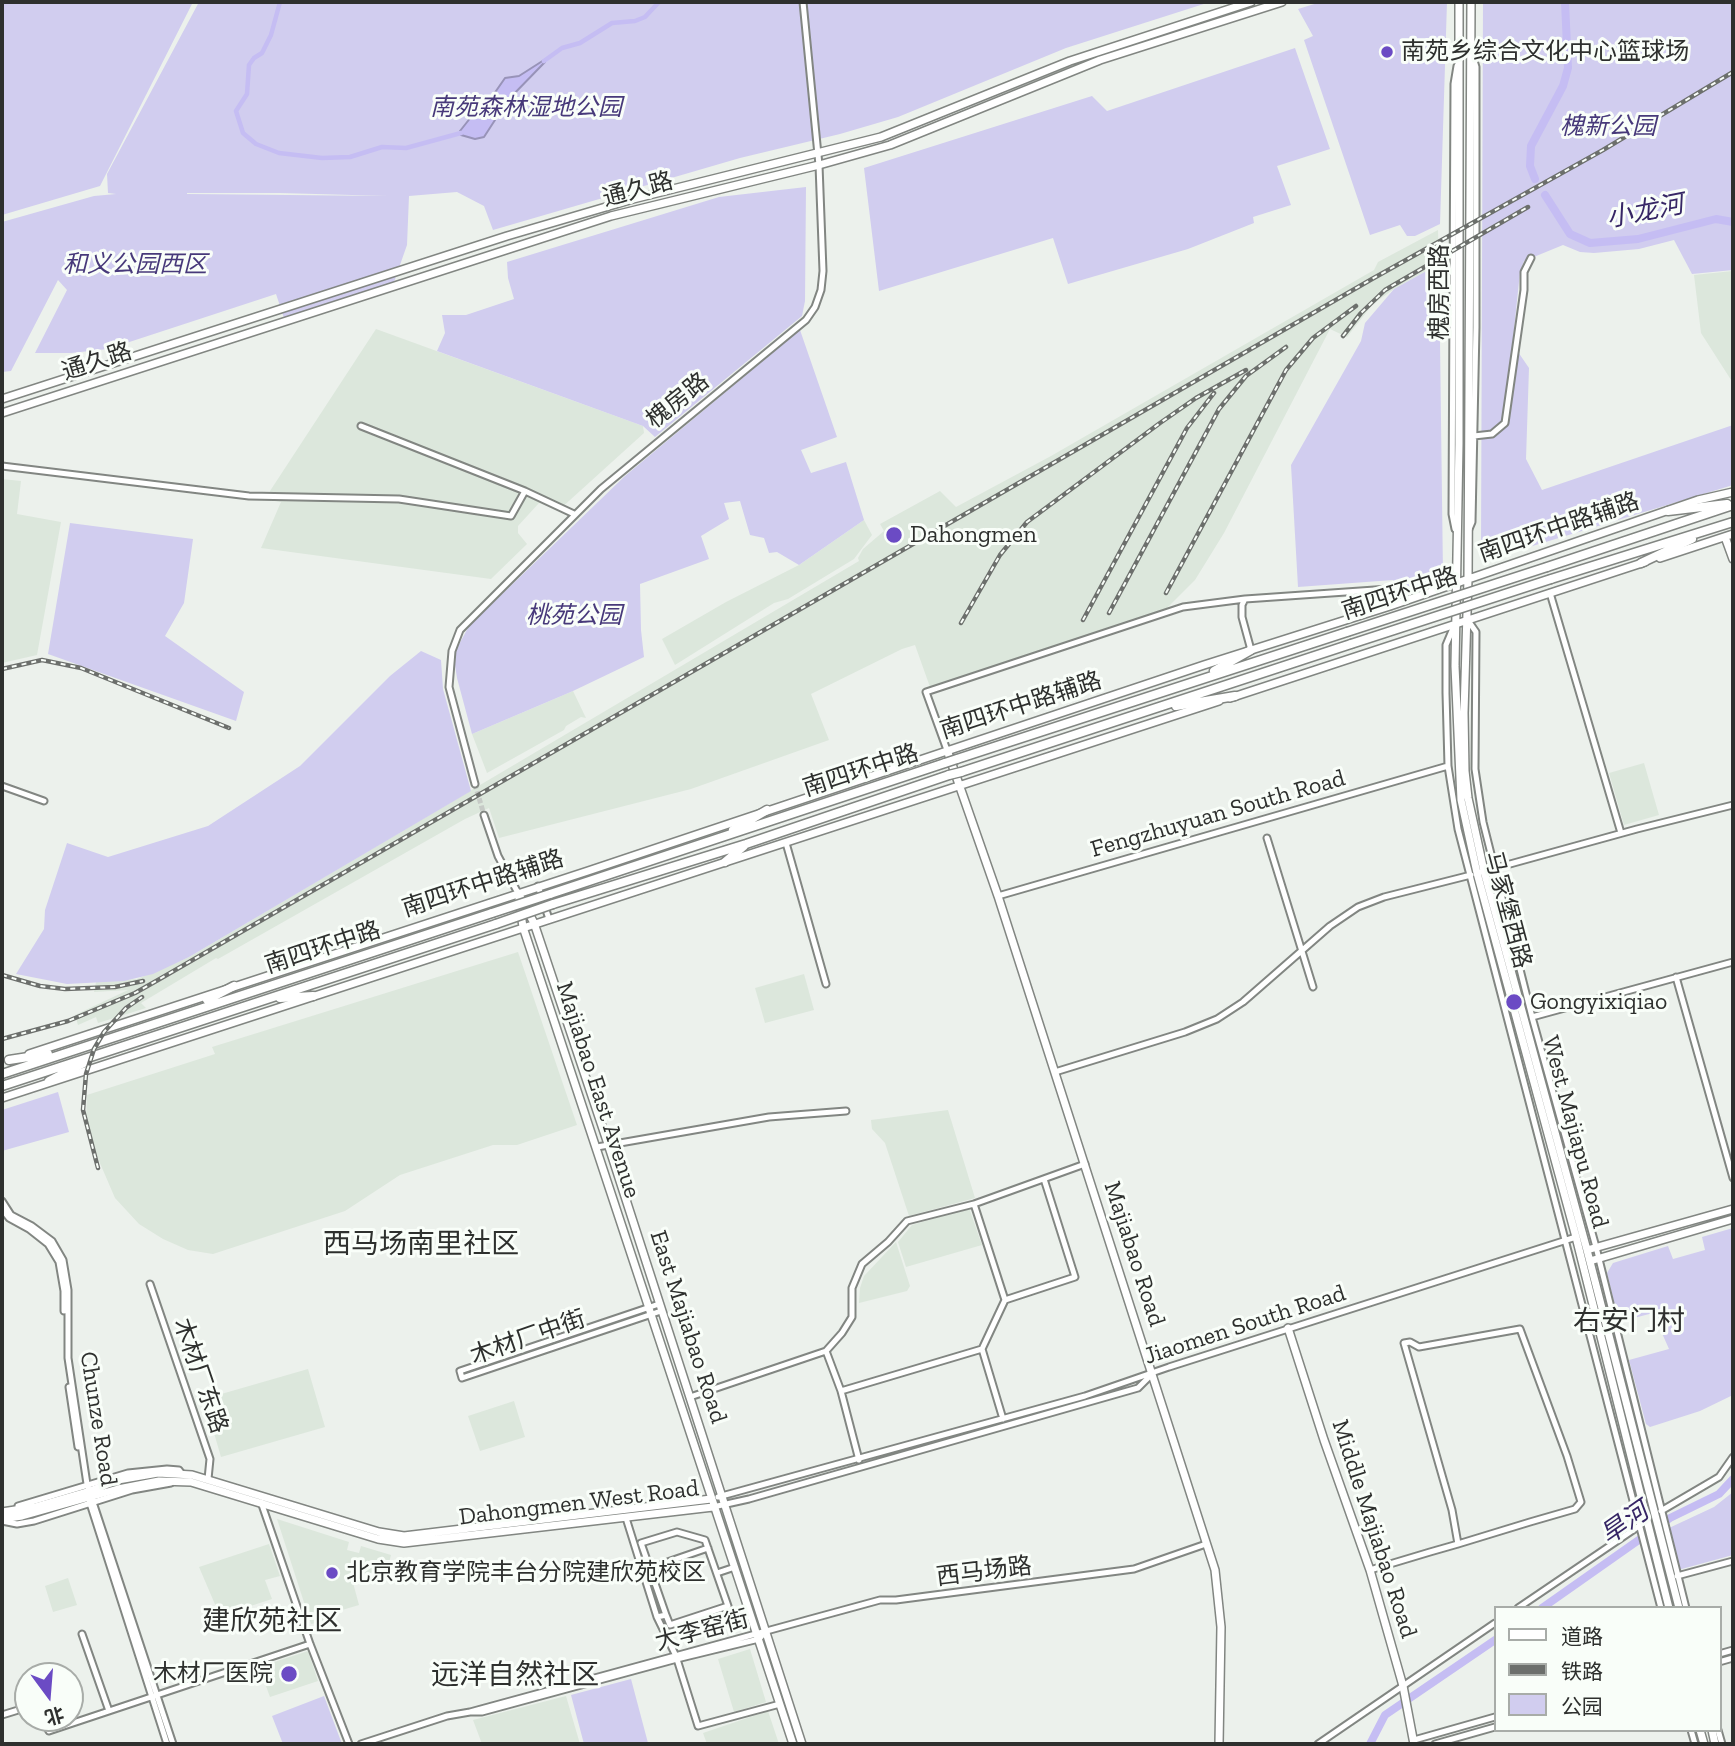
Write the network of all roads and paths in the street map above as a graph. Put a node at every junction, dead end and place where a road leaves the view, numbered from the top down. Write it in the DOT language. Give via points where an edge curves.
graph roads {
  1 [pos="803,2"];
  2 [pos="1251,2"];
  3 [pos="1282,2"];
  4 [pos="1459,2"];
  5 [pos="1471,2"];
  6 [pos="1471,48"];
  7 [pos="819,153"];
  8 [pos="819,165"];
  9 [pos="1531,258"];
  10 [pos="2,399"];
  11 [pos="2,413"];
  12 [pos="361,426"];
  13 [pos="1474,436"];
  14 [pos="2,466"];
  15 [pos="525,491"];
  16 [pos="1733,492"];
  17 [pos="1733,504"];
  18 [pos="1668,511"];
  19 [pos="575,514"];
  20 [pos="1733,522"];
  21 [pos="1718,527"];
  22 [pos="1468,532"];
  23 [pos="1729,535"];
  24 [pos="1733,559"];
  25 [pos="1641,563"];
  26 [pos="1468,579"];
  27 [pos="1455,583"];
  28 [pos="1550,593"];
  29 [pos="1245,599"];
  30 [pos="1390,606"];
  31 [pos="1468,620"];
  32 [pos="1455,623"];
  33 [pos="1251,650"];
  34 [pos="1198,680"];
  35 [pos="1235,696"];
  36 [pos="1149,710"];
  37 [pos="947,750"];
  38 [pos="1448,766"];
  39 [pos="475,784"];
  40 [pos="960,785"];
  41 [pos="2,786"];
  42 [pos="44,801"];
  43 [pos="1733,805"];
  44 [pos="767,810"];
  45 [pos="484,815"];
  46 [pos="1621,833"];
  47 [pos="1267,838"];
  48 [pos="718,839"];
  49 [pos="786,843"];
  50 [pos="746,844"];
  51 [pos="726,862"];
  52 [pos="1494,869"];
  53 [pos="1477,873"];
  54 [pos="538,886"];
  55 [pos="518,893"];
  56 [pos="998,896"];
  57 [pos="549,919"];
  58 [pos="534,923"];
  59 [pos="523,927"];
  60 [pos="1303,950"];
  61 [pos="1733,962"];
  62 [pos="1676,977"];
  63 [pos="826,984"];
  64 [pos="234,986"];
  65 [pos="1313,987"];
  66 [pos="313,996"];
  67 [pos="266,999"];
  68 [pos="1532,1017"];
  69 [pos="153,1023"];
  70 [pos="78,1048"];
  71 [pos="104,1053"];
  72 [pos="5,1061"];
  73 [pos="1055,1072"];
  74 [pos="2,1074"];
  75 [pos="50,1082"];
  76 [pos="2,1086"];
  77 [pos="2,1098"];
  78 [pos="846,1111"];
  79 [pos="608,1144"];
  80 [pos="597,1147"];
  81 [pos="1085,1164"];
  82 [pos="1733,1178"];
  83 [pos="1044,1179"];
  84 [pos="2,1201"];
  85 [pos="974,1204"];
  86 [pos="2,1209"];
  87 [pos="1733,1209"];
  88 [pos="1733,1219"];
  89 [pos="1576,1237"];
  90 [pos="1565,1240"];
  91 [pos="1596,1247"];
  92 [pos="1587,1250"];
  93 [pos="1599,1258"];
  94 [pos="1590,1261"];
  95 [pos="150,1284"];
  96 [pos="1004,1300"];
  97 [pos="660,1308"];
  98 [pos="650,1311"];
  99 [pos="1288,1328"];
  100 [pos="982,1349"];
  101 [pos="827,1351"];
  102 [pos="1152,1374"];
  103 [pos="841,1391"];
  104 [pos="690,1397"];
  105 [pos="1003,1419"];
  106 [pos="1733,1457"];
  107 [pos="859,1460"];
  108 [pos="208,1479"];
  109 [pos="89,1495"];
  110 [pos="722,1497"];
  111 [pos="261,1502"];
  112 [pos="712,1503"];
  113 [pos="725,1506"];
  114 [pos="2,1511"];
  115 [pos="626,1518"];
  116 [pos="1652,1519"];
  117 [pos="2,1520"];
  118 [pos="1657,1540"];
  119 [pos="1206,1544"];
  120 [pos="1458,1544"];
  121 [pos="708,1548"];
  122 [pos="1733,1560"];
  123 [pos="735,1567"];
  124 [pos="650,1568"];
  125 [pos="1370,1570"];
  126 [pos="717,1573"];
  127 [pos="1677,1576"];
  128 [pos="1521,1606"];
  129 [pos="1661,1606"];
  130 [pos="1669,1606"];
  131 [pos="1678,1606"];
  132 [pos="1685,1606"];
  133 [pos="666,1615"];
  134 [pos="657,1617"];
  135 [pos="1494,1624"];
  136 [pos="82,1634"];
  137 [pos="761,1635"];
  138 [pos="310,1644"];
  139 [pos="677,1658"];
  140 [pos="1404,1688"];
  141 [pos="155,1696"];
  142 [pos="780,1704"];
  143 [pos="109,1711"];
  144 [pos="1494,1717"];
  145 [pos="84,1719"];
  146 [pos="1494,1727"];
  147 [pos="1414,1742"];
  148 [pos="167,1744"];
  149 [pos="173,1744"];
  150 [pos="349,1744"];
  151 [pos="362,1744"];
  152 [pos="793,1744"];
  153 [pos="802,1744"];
  154 [pos="1219,1744"];
  155 [pos="1318,1744"];
  156 [pos="1435,1744"];
  1 -- 7 [label="street, 槐房路"];
  2 -- 7 [label="main road, 通久路" via="1070,61 881,137"];
  3 -- 8 [label="main road, 通久路" via="1100,60 890,145"];
  4 -- 27 [label="main road, 槐房西路"];
  5 -- 6 [label="main road, 槐房西路"];
  6 -- 13 [label="street" via="1476,67"];
  6 -- 22 [label="main road, 槐房西路"];
  7 -- 8 [label="street, 槐房路"];
  7 -- 10 [label="main road, 通久路" via="633,199 508,236"];
  8 -- 11 [label="main road, 通久路" via="611,216"];
  8 -- 19 [label="street, 槐房路" via="823,271 816,307"];
  9 -- 13 [label="street" via="1524,272 1504,423 1492,434"];
  12 -- 15 [label="street"];
  13 -- 22 [label="street"];
  14 -- 15 [label="street" via="249,496 398,499 511,516"];
  15 -- 19 [label="street"];
  16 -- 18 [label="main road, 南四环中路辅路"];
  17 -- 18 [label="highway"];
  17 -- 34 [label="highway, 南四环中路, bridge"];
  18 -- 26 [label="main road, 南四环中路辅路"];
  19 -- 39 [label="street, 槐房路" via="457,636 449,687"];
  20 -- 21 [label="highway, 南四环中路"];
  21 -- 25 [label="highway"];
  21 -- 36 [label="highway, 南四环中路, bridge"];
  22 -- 26 [label="main road, 槐房西路"];
  23 -- 24 [label="main road"];
  23 -- 25 [label="main road"];
  25 -- 28 [label="main road"];
  26 -- 27 [label="main road, 南四环中路辅路"];
  26 -- 31 [label="main road, 槐房西路"];
  27 -- 30 [label="main road, 南四环中路辅路"];
  27 -- 32 [label="main road, 马家堡西路"];
  28 -- 31 [label="main road"];
  28 -- 46 [label="street"];
  29 -- 30 [label="street" via="1389,589"];
  29 -- 33 [label="street" via="1242,617"];
  29 -- 37 [label="street" via="1183,607 926,692"];
  30 -- 33 [label="main road, 南四环中路辅路"];
  31 -- 32 [label="main road"];
  31 -- 52 [label="street" via="1476,632 1476,788"];
  31 -- 53 [label="main road, West Majiapu Road" via="1465,771"];
  32 -- 35 [label="main road"];
  32 -- 38 [label="street" via="1446,645"];
  32 -- 53 [label="main road, 马家堡西路" via="1461,800"];
  33 -- 34 [label="highway"];
  33 -- 37 [label="main road, 南四环中路辅路"];
  34 -- 48 [label="highway, 南四环中路, bridge"];
  35 -- 36 [label="highway"];
  35 -- 40 [label="main road"];
  36 -- 50 [label="highway, 南四环中路, bridge"];
  37 -- 40 [label="main road, Majiabao Road"];
  37 -- 44 [label="main road, 南四环中路辅路"];
  38 -- 53 [label="street" via="1452,803"];
  38 -- 56 [label="street, Fengzhuyuan South Road"];
  40 -- 49 [label="main road"];
  40 -- 56 [label="main road, Majiabao Road"];
  41 -- 42 [label="street"];
  43 -- 46 [label="street"];
  44 -- 48 [label="highway"];
  44 -- 54 [label="main road, 南四环中路辅路"];
  45 -- 55 [label="street" via="498,856"];
  46 -- 52 [label="street"];
  47 -- 60 [label="street"];
  48 -- 69 [label="highway, 南四环中路, bridge"];
  49 -- 51 [label="main road"];
  49 -- 63 [label="street"];
  50 -- 51 [label="highway"];
  50 -- 67 [label="highway, 南四环中路, bridge"];
  51 -- 57 [label="main road"];
  52 -- 53 [label="street"];
  52 -- 68 [label="street"];
  53 -- 60 [label="street" via="1358,906"];
  53 -- 89 [label="main road, 马家堡西路"];
  53 -- 90 [label="street"];
  53 -- 92 [label="main road, West Majiapu Road"];
  54 -- 55 [label="main road, 南四环中路辅路"];
  54 -- 57 [label="street"];
  55 -- 58 [label="main road, East Majiabao Road"];
  55 -- 59 [label="main road, Majiabao East Avenue"];
  55 -- 64 [label="main road, 南四环中路辅路"];
  56 -- 73 [label="main road, Majiabao Road"];
  57 -- 58 [label="main road"];
  58 -- 59 [label="main road"];
  58 -- 79 [label="main road, East Majiabao Road"];
  59 -- 66 [label="main road"];
  59 -- 80 [label="main road, Majiabao East Avenue"];
  60 -- 65 [label="street"];
  60 -- 73 [label="street" via="1217,1019"];
  61 -- 62 [label="street"];
  62 -- 68 [label="street"];
  62 -- 82 [label="street"];
  64 -- 69 [label="highway"];
  64 -- 72 [label="main road, 南四环中路辅路"];
  66 -- 67 [label="highway"];
  66 -- 75 [label="main road"];
  67 -- 71 [label="highway, 南四环中路"];
  68 -- 91 [label="street"];
  69 -- 70 [label="highway, 南四环中路"];
  70 -- 72 [label="highway"];
  70 -- 74 [label="highway, 南四环中路"];
  71 -- 75 [label="highway"];
  71 -- 76 [label="highway, 南四环中路"];
  73 -- 81 [label="main road, Majiabao Road"];
  75 -- 77 [label="main road"];
  78 -- 79 [label="street" via="769,1117"];
  79 -- 80 [label="street"];
  79 -- 97 [label="main road, East Majiabao Road"];
  80 -- 98 [label="main road, Majiabao East Avenue"];
  81 -- 83 [label="street"];
  81 -- 102 [label="main road, Majiabao Road"];
  83 -- 85 [label="street"];
  83 -- 96 [label="street" via="1075,1277"];
  84 -- 109 [label="street, Chunze Road" via="11,1215 52,1241 63,1260 68,1358"];
  85 -- 96 [label="street"];
  85 -- 101 [label="street" via="907,1221 862,1264 852,1288 852,1317"];
  86 -- 109 [label="street, Chunze Road" via="48,1244 59,1262 65,1358"];
  87 -- 91 [label="main road"];
  88 -- 93 [label="main road"];
  89 -- 90 [label="street, Jiaomen South Road"];
  89 -- 116 [label="main road, 马家堡西路"];
  90 -- 99 [label="street, Jiaomen South Road"];
  90 -- 116 [label="street"];
  91 -- 92 [label="main road"];
  91 -- 93 [label="street"];
  92 -- 94 [label="main road, West Majiapu Road"];
  93 -- 94 [label="main road"];
  93 -- 116 [label="street"];
  94 -- 116 [label="main road, West Majiapu Road"];
  95 -- 108 [label="street, 木材厂东路" via="210,1459"];
  96 -- 100 [label="street"];
  97 -- 98 [label="street, 木材厂中街"];
  97 -- 104 [label="main road, East Majiabao Road"];
  98 -- 98 [label="street, 木材厂中街" via="460,1371 462,1378"];
  98 -- 112 [label="main road, Majiabao East Avenue"];
  99 -- 102 [label="street, Jiaomen South Road"];
  99 -- 125 [label="main road, Middle Majiabao Road"];
  100 -- 103 [label="street"];
  100 -- 105 [label="street"];
  101 -- 103 [label="street"];
  101 -- 104 [label="street"];
  102 -- 105 [label="street, Jiaomen South Road"];
  102 -- 113 [label="street, Dahongmen West Road" via="1138,1388"];
  102 -- 119 [label="main road, Majiabao Road"];
  103 -- 107 [label="street"];
  104 -- 110 [label="main road, East Majiabao Road"];
  105 -- 107 [label="street, Jiaomen South Road"];
  106 -- 116 [label="street" via="1719,1477"];
  107 -- 110 [label="street, Jiaomen South Road"];
  108 -- 109 [label="main road, Dahongmen West Road" via="134,1474"];
  108 -- 112 [label="main road, Dahongmen West Road" via="404,1536"];
  109 -- 111 [label="main road, Dahongmen West Road" via="176,1481"];
  109 -- 114 [label="main road, Dahongmen West Road"];
  109 -- 117 [label="main road, Dahongmen West Road"];
  109 -- 141 [label="street, Chunze Road"];
  110 -- 112 [label="street, Dahongmen West Road"];
  110 -- 113 [label="main road, East Majiabao Road"];
  111 -- 115 [label="main road, Dahongmen West Road" via="377,1539 404,1543"];
  111 -- 138 [label="street"];
  112 -- 113 [label="street, Dahongmen West Road"];
  112 -- 115 [label="main road, Dahongmen West Road"];
  112 -- 123 [label="main road, Majiabao East Avenue"];
  113 -- 137 [label="main road, East Majiabao Road"];
  115 -- 134 [label="street"];
  116 -- 118 [label="main road, West Majiapu Road"];
  116 -- 118 [label="street"];
  116 -- 128 [label="street"];
  118 -- 127 [label="street"];
  118 -- 129 [label="street"];
  118 -- 130 [label="main road"];
  118 -- 131 [label="main road, West Majiapu Road"];
  119 -- 137 [label="street, 西马场路" via="1134,1569 880,1600"];
  119 -- 154 [label="main road, Majiabao Road" via="1215,1570 1221,1627"];
  120 -- 120 [label="street" via="1404,1343 1419,1346 1520,1329 1581,1502 1576,1509"];
  120 -- 125 [label="street"];
  121 -- 124 [label="street"];
  121 -- 124 [label="street" via="705,1540 677,1532 641,1543"];
  121 -- 126 [label="street"];
  122 -- 127 [label="street"];
  123 -- 126 [label="street"];
  123 -- 137 [label="main road, Majiabao East Avenue"];
  124 -- 133 [label="street"];
  125 -- 140 [label="main road, Middle Majiabao Road"];
  126 -- 133 [label="street" via="728,1606 670,1625"];
  127 -- 132 [label="street"];
  133 -- 134 [label="street"];
  134 -- 139 [label="street"];
  135 -- 140 [label="street"];
  136 -- 143 [label="street"];
  137 -- 139 [label="street, 大李窑街"];
  137 -- 142 [label="main road, Majiabao East Avenue"];
  137 -- 153 [label="main road, East Majiabao Road"];
  138 -- 141 [label="street"];
  138 -- 150 [label="street"];
  139 -- 142 [label="street" via="698,1726"];
  139 -- 151 [label="street, 大李窑街" via="447,1716"];
  140 -- 147 [label="main road, Middle Majiabao Road"];
  140 -- 155 [label="street"];
  141 -- 143 [label="street"];
  141 -- 148 [label="street, Chunze Road"];
  141 -- 149 [label="street, Chunze Road"];
  142 -- 152 [label="main road, Majiabao East Avenue"];
  143 -- 145 [label="street"];
  144 -- 147 [label="street"];
  146 -- 156 [label="street"];
}
